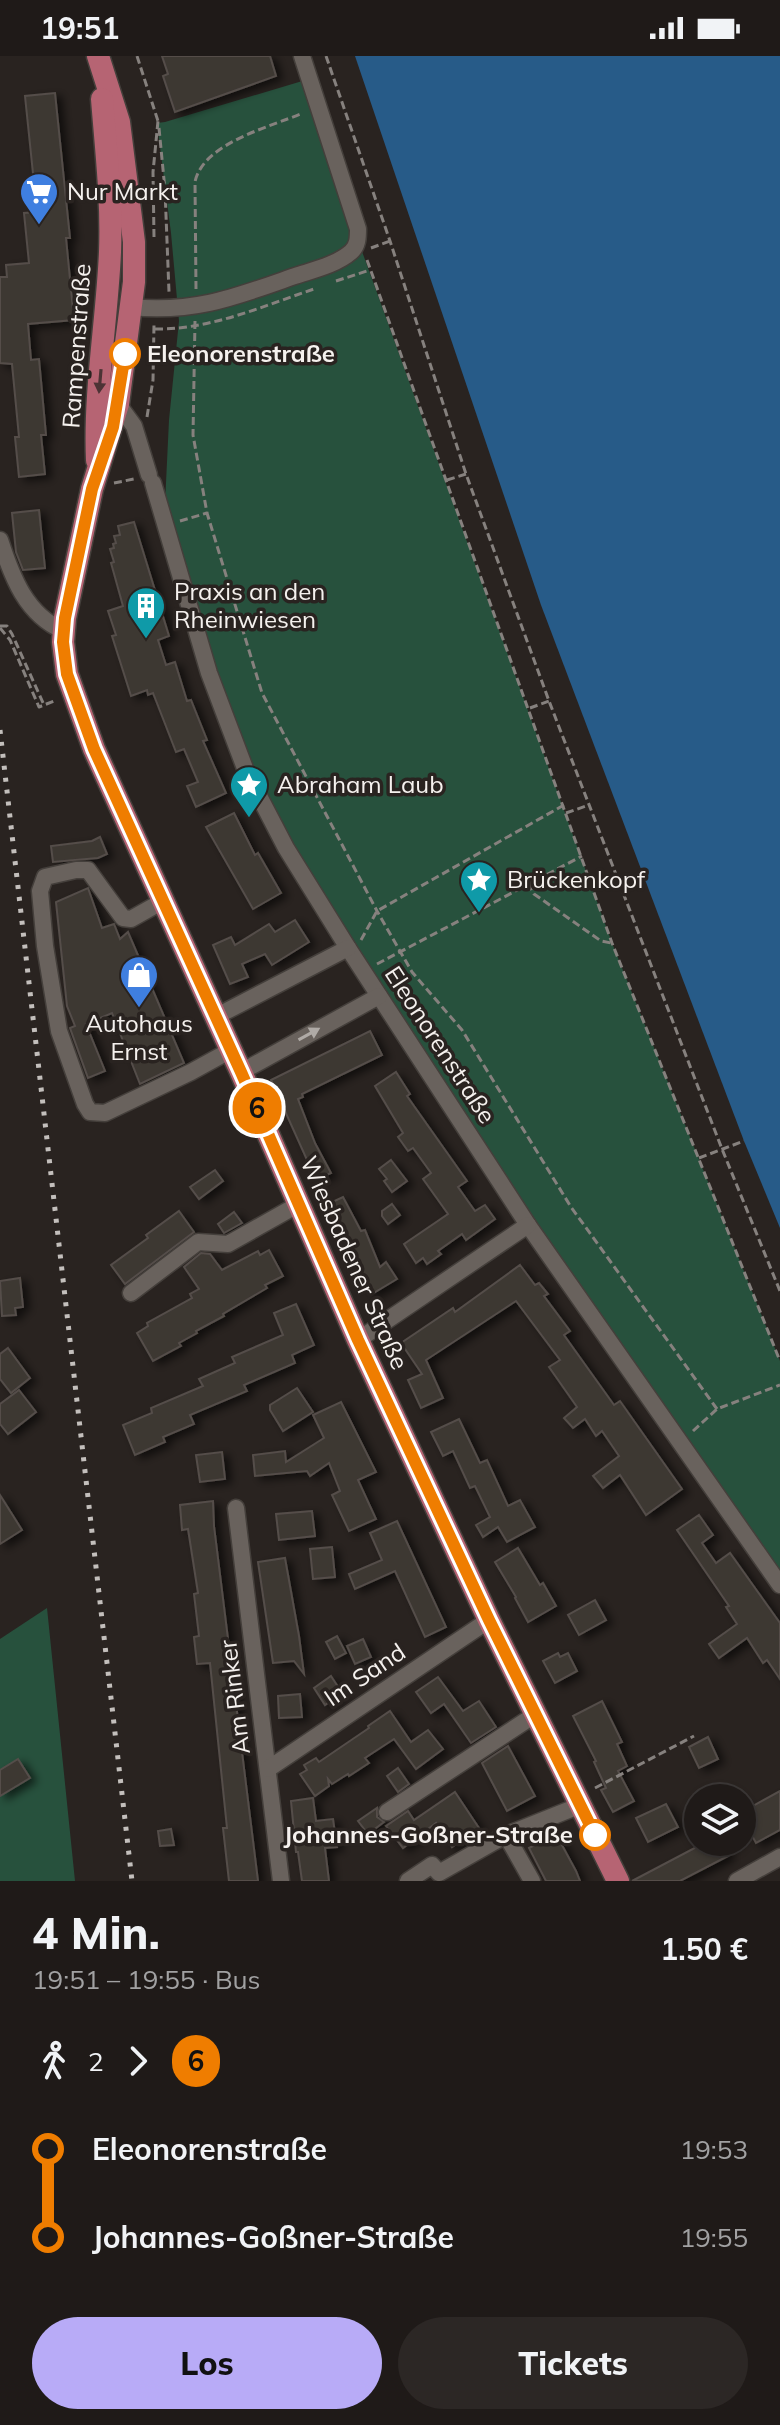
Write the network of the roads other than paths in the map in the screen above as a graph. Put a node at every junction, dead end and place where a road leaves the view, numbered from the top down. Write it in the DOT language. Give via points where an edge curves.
graph roads {
  1 [pos="302,56"];
  2 [pos="99,59"];
  3 [pos="110,254"];
  4 [pos="131,307"];
  5 [pos="104,335"];
  6 [pos="118,404"];
  7 [pos="95,479"];
  8 [pos="0,540"];
  9 [pos="64,631"];
  10 [pos="163,901"];
  11 [pos="348,948"];
  12 [pos="379,996"];
  13 [pos="215,1017"];
  14 [pos="231,1050"];
  15 [pos="241,1072"];
  16 [pos="299,1204"];
  17 [pos="528,1225"];
  18 [pos="131,1293"];
  19 [pos="358,1340"];
  20 [pos="236,1508"];
  21 [pos="780,1585"];
  22 [pos="489,1620"];
  23 [pos="536,1714"];
  24 [pos="268,1769"];
  25 [pos="586,1798"];
  26 [pos="387,1812"];
  27 [pos="506,1835"];
  28 [pos="780,1857"];
  29 [pos="281,1881"];
  30 [pos="408,1881"];
  31 [pos="532,1881"];
  32 [pos="618,1881"];
  33 [pos="737,1881"];
  1 -- 4 [label="street" via="358,229 352,251 333,263 216,303 169,310"];
  2 -- 3 [label="main road, Rampenstraße"];
  2 -- 4 [label="main road, Rampenstraße" via="119,122 134,242"];
  3 -- 4 [label="street"];
  3 -- 5 [label="main road, Rampenstraße"];
  4 -- 5 [label="street"];
  4 -- 6 [label="main road, Rampenstraße"];
  5 -- 7 [label="main road, Rampenstraße, one-way"];
  6 -- 7 [label="main road, Rampenstraße"];
  6 -- 11 [label="street, Eleonorenstraße" via="134,426 209,673 246,771"];
  7 -- 9 [label="main road, Wiesbadener Straße"];
  8 -- 9 [label="street" via="26,599 43,620"];
  9 -- 10 [label="main road, Wiesbadener Straße" via="74,695"];
  10 -- 13 [label="main road, Wiesbadener Straße"];
  10 -- 14 [label="street" via="131,919 123,918 88,870 45,877 41,885 59,1031 85,1104 90,1112 105,1113"];
  11 -- 12 [label="street, Eleonorenstraße"];
  11 -- 13 [label="street"];
  15 -- 12 [label="street, one-way"];
  12 -- 17 [label="street, Eleonorenstraße"];
  13 -- 14 [label="main road, Wiesbadener Straße"];
  14 -- 15 [label="main road, Wiesbadener Straße"];
  15 -- 16 [label="main road, Wiesbadener Straße"];
  16 -- 18 [label="street" via="228,1244 198,1242"];
  16 -- 19 [label="main road, Wiesbadener Straße"];
  17 -- 19 [label="street"];
  17 -- 21 [label="street, Eleonorenstraße"];
  19 -- 22 [label="main road, Wiesbadener Straße"];
  20 -- 24 [label="street, Am Rinker"];
  22 -- 23 [label="main road, Wiesbadener Straße"];
  22 -- 24 [label="street, Im Sand"];
  23 -- 25 [label="main road, Wiesbadener Straße"];
  23 -- 26 [label="street"];
  24 -- 29 [label="street, Am Rinker"];
  25 -- 27 [label="street"];
  25 -- 32 [label="main road, Wiesbadener Straße"];
  27 -- 30 [label="street" via="439,1873 432,1865"];
  27 -- 31 [label="street"];
  28 -- 33 [label="street"];
}
